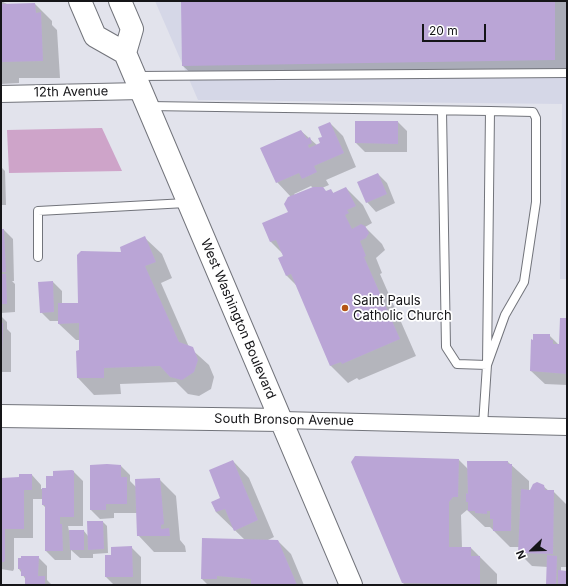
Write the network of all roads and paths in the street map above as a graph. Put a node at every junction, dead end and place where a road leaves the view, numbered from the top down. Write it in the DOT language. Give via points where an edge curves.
graph roads {
  1 [pos="80,1"];
  2 [pos="120,1"];
  3 [pos="125,53"];
  4 [pos="567,73"];
  5 [pos="141,91"];
  6 [pos="1,94"];
  7 [pos="442,111"];
  8 [pos="490,111"];
  9 [pos="189,203"];
  10 [pos="38,257"];
  11 [pos="487,365"];
  12 [pos="1,416"];
  13 [pos="281,420"];
  14 [pos="482,425"];
  15 [pos="567,427"];
  16 [pos="351,585"];
  1 -- 3 [label="main road" via="95,36"];
  2 -- 3 [label="main road" via="132,29"];
  3 -- 5 [label="main road, West Washington Boulevard"];
  4 -- 5 [label="lane"];
  5 -- 6 [label="street, 12th Avenue"];
  5 -- 7 [label="lane"];
  5 -- 9 [label="main road, West Washington Boulevard"];
  7 -- 8 [label="lane"];
  7 -- 11 [label="lane" via="446,347 457,364"];
  8 -- 11 [label="lane"];
  8 -- 11 [label="lane" via="533,112 536,118 536,202 524,282 505,315"];
  9 -- 10 [label="lane" via="38,212"];
  9 -- 13 [label="main road, West Washington Boulevard"];
  11 -- 14 [label="lane"];
  12 -- 13 [label="main road, South Bronson Avenue"];
  13 -- 14 [label="street, South Bronson Avenue"];
  13 -- 16 [label="main road, West Washington Boulevard"];
  14 -- 15 [label="street, South Bronson Avenue"];
}
